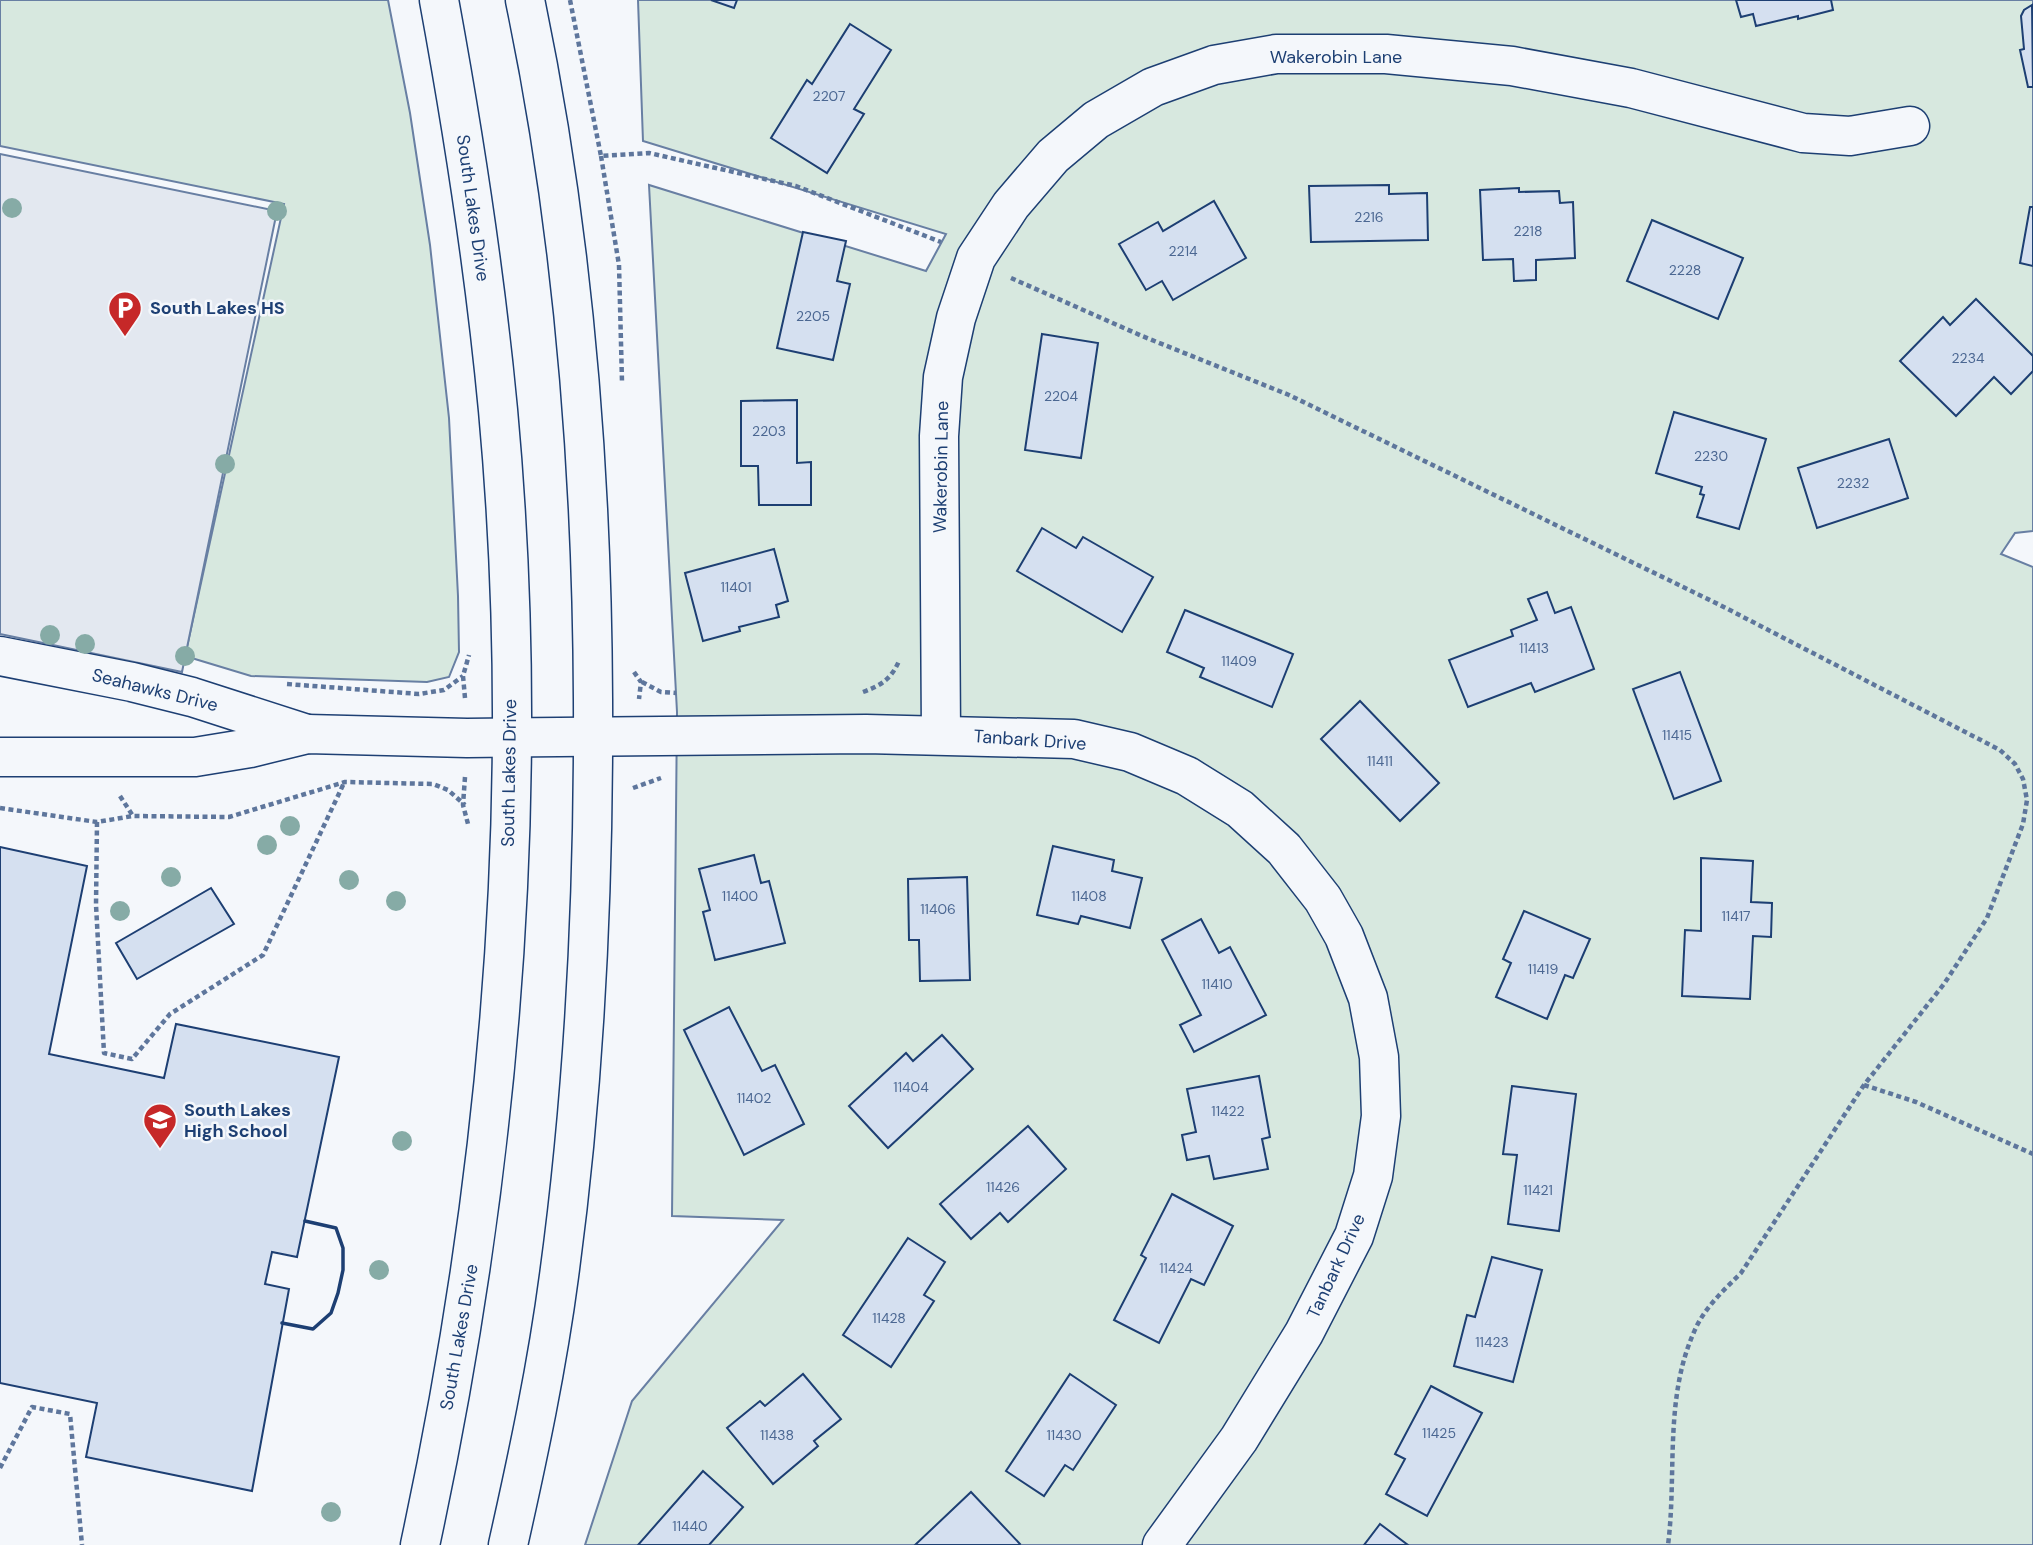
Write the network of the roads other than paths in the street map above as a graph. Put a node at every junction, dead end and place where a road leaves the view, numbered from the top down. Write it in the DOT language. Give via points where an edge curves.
graph roads {
  1 [pos="439,0"];
  2 [pos="525,0"];
  3 [pos="1910,126"];
  4 [pos="0,656"];
  5 [pos="307,734"];
  6 [pos="940,735"];
  7 [pos="511,737"];
  8 [pos="593,737"];
  9 [pos="0,757"];
  10 [pos="420,1545"];
  11 [pos="508,1545"];
  12 [pos="1161,1545"];
  1 -- 7 [label="street, South Lakes Drive" via="482,261 498,412"];
  2 -- 8 [label="street" via="563,226 582,397 593,579"];
  3 -- 6 [label="street, Wakerobin Lane" via="1850,136 1803,133 1631,88 1512,66 1386,54 1276,54 1214,65 1153,87 1096,120 1053,156 1011,205 976,258 956,318 943,377 939,436"];
  4 -- 5 [label="street, Seahawks Drive" via="192,697"];
  5 -- 7 [label="street, Seahawks Drive"];
  5 -- 9 [label="street, Seahawks Drive" via="195,757"];
  6 -- 8 [label="street, Tanbark Drive"];
  6 -- 12 [label="street, Tanbark Drive" via="1074,739 1130,752 1187,776 1240,809 1284,849 1323,899 1344,936 1368,998 1379,1057 1381,1116 1373,1177 1354,1236 1304,1333 1239,1439"];
  7 -- 8 [label="street, Tanbark Drive"];
  7 -- 10 [label="street, South Lakes Drive" via="506,912 476,1240"];
  8 -- 11 [label="street" via="587,995 573,1154 539,1404"];
}
